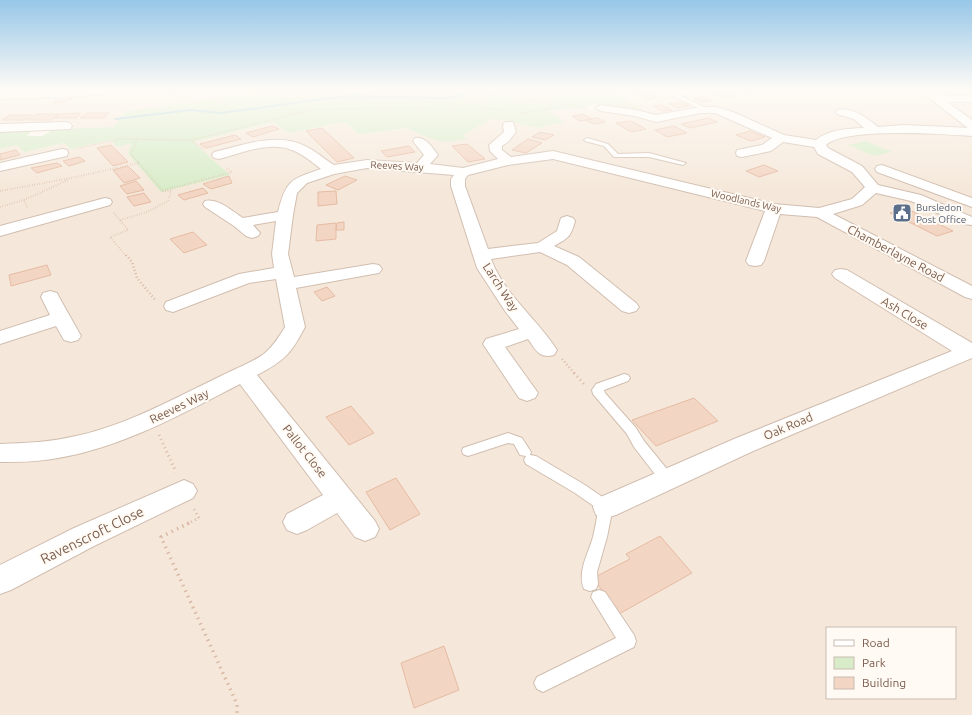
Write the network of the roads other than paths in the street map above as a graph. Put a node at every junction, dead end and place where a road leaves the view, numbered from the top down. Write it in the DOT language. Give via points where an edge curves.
graph roads {
  1 [pos="749,123"];
  2 [pos="866,123"];
  3 [pos="509,125"];
  4 [pos="49,126"];
  5 [pos="66,126"];
  6 [pos="0,128"];
  7 [pos="875,131"];
  8 [pos="972,132"];
  9 [pos="37,135"];
  10 [pos="781,138"];
  11 [pos="419,140"];
  12 [pos="587,140"];
  13 [pos="819,144"];
  14 [pos="742,153"];
  15 [pos="62,154"];
  16 [pos="618,155"];
  17 [pos="215,156"];
  18 [pos="508,161"];
  19 [pos="683,163"];
  20 [pos="421,167"];
  21 [pos="604,167"];
  22 [pos="4,168"];
  23 [pos="882,169"];
  24 [pos="331,170"];
  25 [pos="463,172"];
  26 [pos="873,188"];
  27 [pos="936,190"];
  28 [pos="916,198"];
  29 [pos="104,202"];
  30 [pos="972,203"];
  31 [pos="210,204"];
  32 [pos="774,209"];
  33 [pos="820,213"];
  34 [pos="285,215"];
  35 [pos="567,221"];
  36 [pos="968,222"];
  37 [pos="240,223"];
  38 [pos="0,231"];
  39 [pos="252,233"];
  40 [pos="542,247"];
  41 [pos="481,255"];
  42 [pos="755,261"];
  43 [pos="373,269"];
  44 [pos="841,274"];
  45 [pos="285,278"];
  46 [pos="972,293"];
  47 [pos="50,298"];
  48 [pos="173,306"];
  49 [pos="629,307"];
  50 [pos="61,318"];
  51 [pos="532,331"];
  52 [pos="71,336"];
  53 [pos="0,338"];
  54 [pos="547,350"];
  55 [pos="970,351"];
  56 [pos="244,374"];
  57 [pos="624,378"];
  58 [pos="527,393"];
  59 [pos="468,451"];
  60 [pos="0,452"];
  61 [pos="666,478"];
  62 [pos="184,491"];
  63 [pos="341,498"];
  64 [pos="606,507"];
  65 [pos="297,522"];
  66 [pos="365,529"];
  67 [pos="0,580"];
  68 [pos="543,683"];
  1 -- 10 [label="street"];
  2 -- 7 [label="street"];
  3 -- 18 [label="street" via="510,132 495,145 496,151"];
  4 -- 5 [label="street"];
  4 -- 6 [label="street"];
  4 -- 9 [label="street"];
  7 -- 8 [label="street" via="904,128"];
  7 -- 13 [label="street" via="827,137"];
  10 -- 13 [label="street"];
  10 -- 14 [label="street" via="766,148"];
  11 -- 20 [label="street" via="431,155"];
  12 -- 16 [label="lane" via="606,145"];
  13 -- 26 [label="street" via="823,151 857,170"];
  15 -- 22 [label="street"];
  16 -- 19 [label="lane" via="649,155"];
  16 -- 21 [label="street"];
  17 -- 24 [label="street" via="254,146 290,145 309,154"];
  18 -- 21 [label="street, Woodlands Way" via="553,155"];
  18 -- 25 [label="street, Woodlands Way"];
  20 -- 24 [label="street, Reeves Way" via="367,164"];
  20 -- 25 [label="street, Reeves Way"];
  21 -- 32 [label="street, Woodlands Way"];
  23 -- 27 [label="street"];
  24 -- 34 [label="street, Reeves Way" via="302,180 290,192"];
  25 -- 41 [label="street, Larch Way" via="458,179 458,186"];
  26 -- 28 [label="street"];
  26 -- 33 [label="street, Woodlands Way" via="857,202"];
  27 -- 28 [label="street"];
  27 -- 30 [label="street"];
  28 -- 36 [label="street"];
  29 -- 38 [label="street"];
  31 -- 37 [label="street"];
  32 -- 33 [label="street, Woodlands Way"];
  32 -- 42 [label="street"];
  33 -- 46 [label="street, Chamberlayne Road"];
  34 -- 37 [label="street"];
  34 -- 45 [label="street, Reeves Way" via="280,254"];
  35 -- 40 [label="street" via="564,233"];
  37 -- 39 [label="street"];
  40 -- 41 [label="street"];
  40 -- 49 [label="street" via="573,261"];
  41 -- 51 [label="street, Larch Way" via="486,268 512,307"];
  43 -- 45 [label="street"];
  44 -- 55 [label="street, Ash Close"];
  45 -- 48 [label="street" via="245,278"];
  45 -- 56 [label="street, Reeves Way" via="295,327 286,343 271,359"];
  47 -- 50 [label="street"];
  50 -- 52 [label="street"];
  50 -- 53 [label="street"];
  51 -- 54 [label="street, Larch Way"];
  51 -- 58 [label="street" via="493,344"];
  55 -- 61 [label="street, Oak Road"];
  56 -- 60 [label="street, Reeves Way" via="118,433 80,445"];
  56 -- 63 [label="street, Pallot Close"];
  57 -- 61 [label="lane" via="600,387 599,394 632,431"];
  59 -- 64 [label="lane" via="508,438 518,441 528,456"];
  61 -- 64 [label="street, Oak Road"];
  62 -- 67 [label="street, Ravenscroft Close" via="84,537"];
  63 -- 65 [label="street"];
  63 -- 66 [label="street, Pallot Close"];
  64 -- 68 [label="lane" via="589,572 595,590 628,641"];
}
